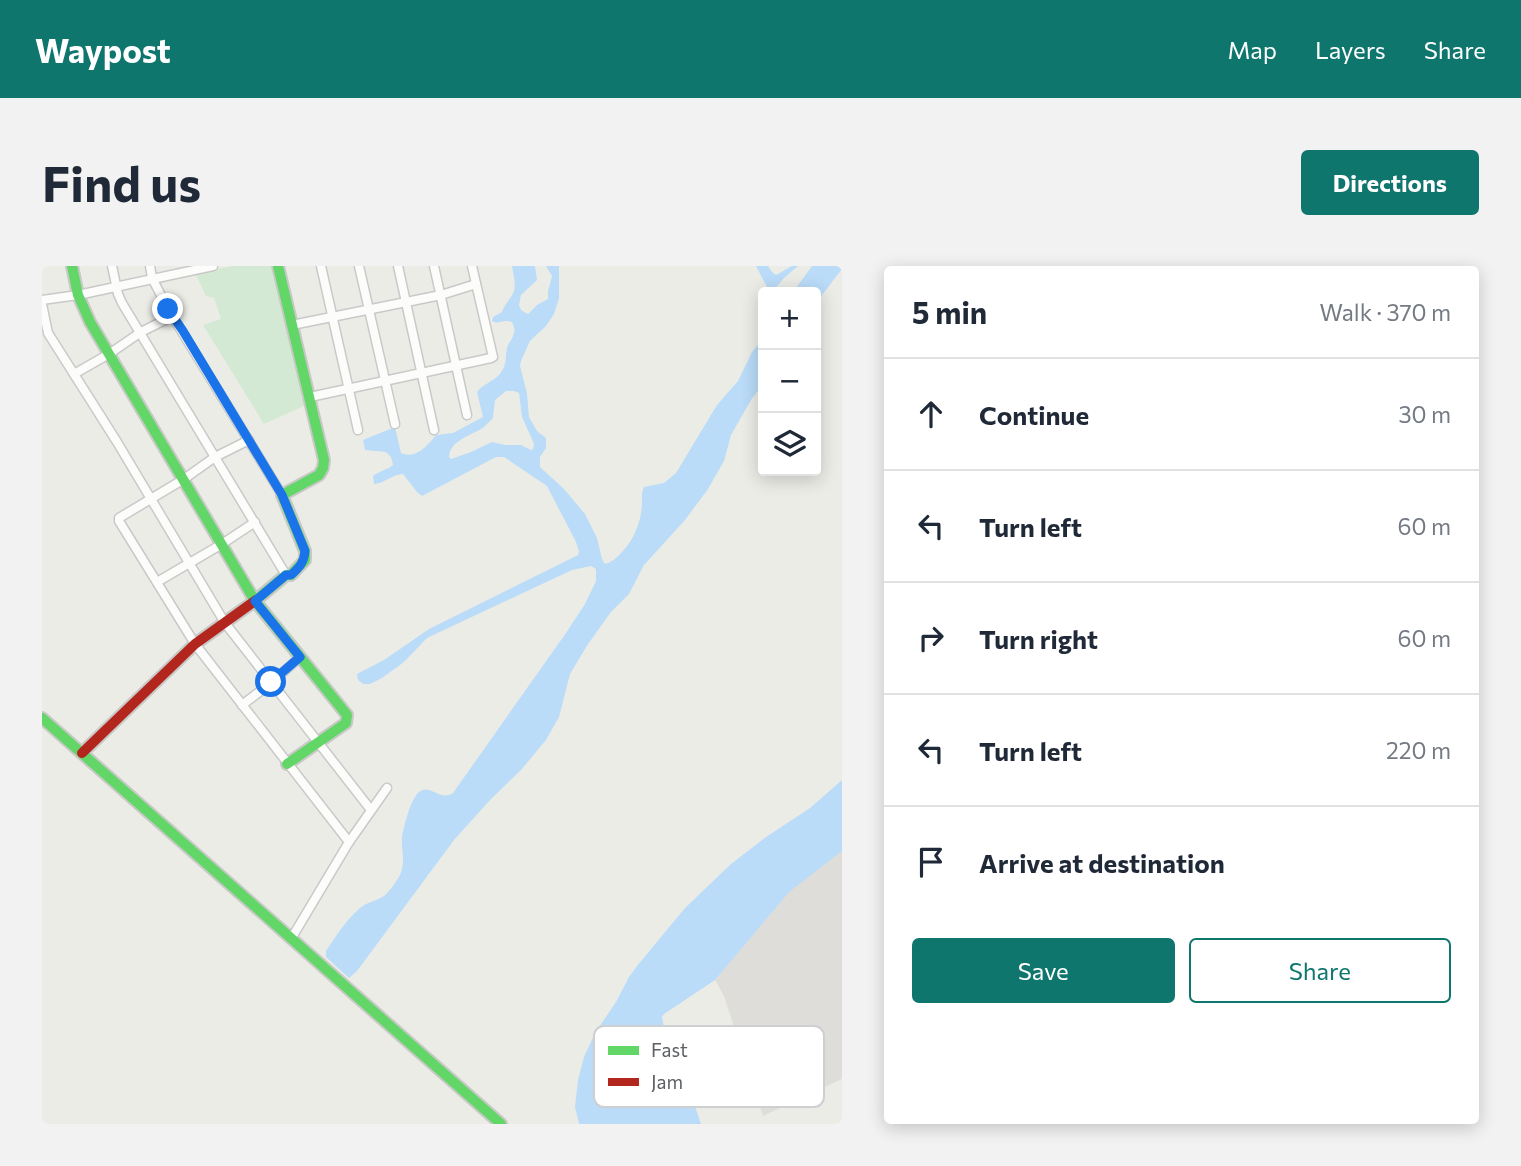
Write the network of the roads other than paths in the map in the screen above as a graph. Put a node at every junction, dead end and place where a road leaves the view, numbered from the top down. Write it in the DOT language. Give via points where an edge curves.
graph roads {
  1 [pos="72,266"];
  2 [pos="112,266"];
  3 [pos="150,266"];
  4 [pos="213,266"];
  5 [pos="278,266"];
  6 [pos="321,266"];
  7 [pos="359,266"];
  8 [pos="398,266"];
  9 [pos="434,266"];
  10 [pos="472,266"];
  11 [pos="188,269"];
  12 [pos="152,278"];
  13 [pos="476,284"];
  14 [pos="116,286"];
  15 [pos="78,295"];
  16 [pos="441,295"];
  17 [pos="42,302"];
  18 [pos="405,302"];
  19 [pos="369,310"];
  20 [pos="173,316"];
  21 [pos="331,317"];
  22 [pos="292,325"];
  23 [pos="141,332"];
  24 [pos="109,354"];
  25 [pos="456,365"];
  26 [pos="421,373"];
  27 [pos="74,374"];
  28 [pos="385,381"];
  29 [pos="348,389"];
  30 [pos="310,397"];
  31 [pos="467,415"];
  32 [pos="395,424"];
  33 [pos="358,430"];
  34 [pos="434,430"];
  35 [pos="249,440"];
  36 [pos="215,457"];
  37 [pos="184,479"];
  38 [pos="282,495"];
  39 [pos="151,499"];
  40 [pos="255,522"];
  41 [pos="222,544"];
  42 [pos="189,564"];
  43 [pos="286,575"];
  44 [pos="157,582"];
  45 [pos="255,601"];
  46 [pos="225,623"];
  47 [pos="195,644"];
  48 [pos="300,657"];
  49 [pos="271,682"];
  50 [pos="242,705"];
  51 [pos="42,718"];
  52 [pos="318,743"];
  53 [pos="82,753"];
  54 [pos="288,764"];
  55 [pos="387,788"];
  56 [pos="371,810"];
  57 [pos="349,842"];
  58 [pos="291,939"];
  59 [pos="501,1124"];
  1 -- 15 [label="street"];
  2 -- 14 [label="street"];
  3 -- 12 [label="street"];
  4 -- 11 [label="street"];
  5 -- 22 [label="street"];
  6 -- 21 [label="street"];
  7 -- 19 [label="street"];
  8 -- 18 [label="street"];
  9 -- 16 [label="street"];
  10 -- 13 [label="street"];
  11 -- 12 [label="street"];
  12 -- 14 [label="street"];
  12 -- 20 [label="street"];
  13 -- 16 [label="street"];
  13 -- 25 [label="street" via="493,357"];
  14 -- 15 [label="street"];
  14 -- 23 [label="street"];
  15 -- 17 [label="street"];
  15 -- 24 [label="street"];
  16 -- 18 [label="street"];
  16 -- 25 [label="street"];
  17 -- 27 [label="street" via="48,333"];
  18 -- 19 [label="street"];
  18 -- 26 [label="street"];
  19 -- 21 [label="street"];
  19 -- 28 [label="street"];
  20 -- 23 [label="street"];
  20 -- 35 [label="street"];
  21 -- 22 [label="street"];
  21 -- 29 [label="street"];
  22 -- 30 [label="street"];
  23 -- 24 [label="street"];
  23 -- 36 [label="street"];
  24 -- 27 [label="street"];
  24 -- 37 [label="street"];
  25 -- 26 [label="street"];
  25 -- 31 [label="street"];
  26 -- 28 [label="street"];
  26 -- 34 [label="street"];
  27 -- 39 [label="street"];
  28 -- 29 [label="street"];
  28 -- 32 [label="street"];
  29 -- 30 [label="street"];
  29 -- 33 [label="street"];
  30 -- 38 [label="street" via="323,468 319,475"];
  35 -- 36 [label="street"];
  35 -- 38 [label="street"];
  36 -- 37 [label="street"];
  36 -- 40 [label="street"];
  37 -- 39 [label="street"];
  37 -- 41 [label="street"];
  38 -- 43 [label="street" via="305,551 301,566"];
  39 -- 42 [label="street"];
  39 -- 44 [label="street" via="119,519"];
  40 -- 41 [label="street"];
  40 -- 43 [label="street"];
  41 -- 42 [label="street"];
  41 -- 45 [label="street"];
  42 -- 44 [label="street"];
  42 -- 46 [label="street"];
  43 -- 45 [label="street"];
  44 -- 47 [label="street"];
  45 -- 46 [label="street"];
  45 -- 48 [label="street"];
  46 -- 47 [label="street"];
  46 -- 49 [label="street"];
  47 -- 50 [label="street"];
  47 -- 53 [label="street"];
  48 -- 49 [label="street"];
  48 -- 52 [label="street" via="347,715 346,723"];
  49 -- 50 [label="street"];
  49 -- 52 [label="street"];
  50 -- 54 [label="street"];
  51 -- 53 [label="street"];
  52 -- 54 [label="street"];
  52 -- 56 [label="street"];
  53 -- 58 [label="street"];
  54 -- 57 [label="street"];
  55 -- 56 [label="street"];
  56 -- 57 [label="street"];
  57 -- 58 [label="street"];
  58 -- 59 [label="street"];
}
